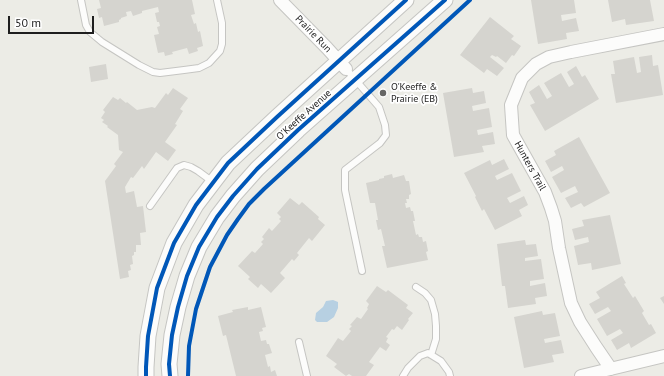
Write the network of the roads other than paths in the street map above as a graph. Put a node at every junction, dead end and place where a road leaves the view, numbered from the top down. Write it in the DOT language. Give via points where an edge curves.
graph roads {
  1 [pos="81,0"];
  2 [pos="217,0"];
  3 [pos="280,0"];
  4 [pos="406,0"];
  5 [pos="444,0"];
  6 [pos="664,34"];
  7 [pos="346,70"];
  8 [pos="213,182"];
  9 [pos="150,206"];
  10 [pos="362,271"];
  11 [pos="416,287"];
  12 [pos="299,342"];
  13 [pos="431,355"];
  14 [pos="664,356"];
  15 [pos="612,369"];
  16 [pos="146,376"];
  17 [pos="170,376"];
  18 [pos="307,376"];
  19 [pos="403,376"];
  20 [pos="450,376"];
  21 [pos="581,376"];
  1 -- 2 [label="lane" via="90,32 102,42 153,72 199,68 209,63 220,51 222,23"];
  3 -- 7 [label="street, Prairie Run"];
  4 -- 7 [label="street, O'Keeffe Avenue"];
  5 -- 7 [label="street, O'Keeffe Avenue"];
  6 -- 15 [label="street, Hunters Trail" via="549,57 536,64 522,78 511,105 513,135 545,192 555,221 571,303 580,322"];
  7 -- 8 [label="street, O'Keeffe Avenue" via="242,150"];
  7 -- 10 [label="lane" via="379,107 386,136 345,170 345,190"];
  7 -- 17 [label="street, O'Keeffe Avenue" via="298,130 257,169 217,217 187,276 172,335"];
  8 -- 9 [label="lane" via="198,170 184,165 177,168"];
  8 -- 16 [label="street, O'Keeffe Avenue" via="174,243 158,288 148,336"];
  11 -- 13 [label="lane" via="431,300 435,314 436,340"];
  12 -- 18 [label="lane"];
  13 -- 19 [label="lane" via="428,353 420,356"];
  13 -- 20 [label="lane" via="441,361"];
  14 -- 15 [label="street"];
  15 -- 21 [label="street"];
}
